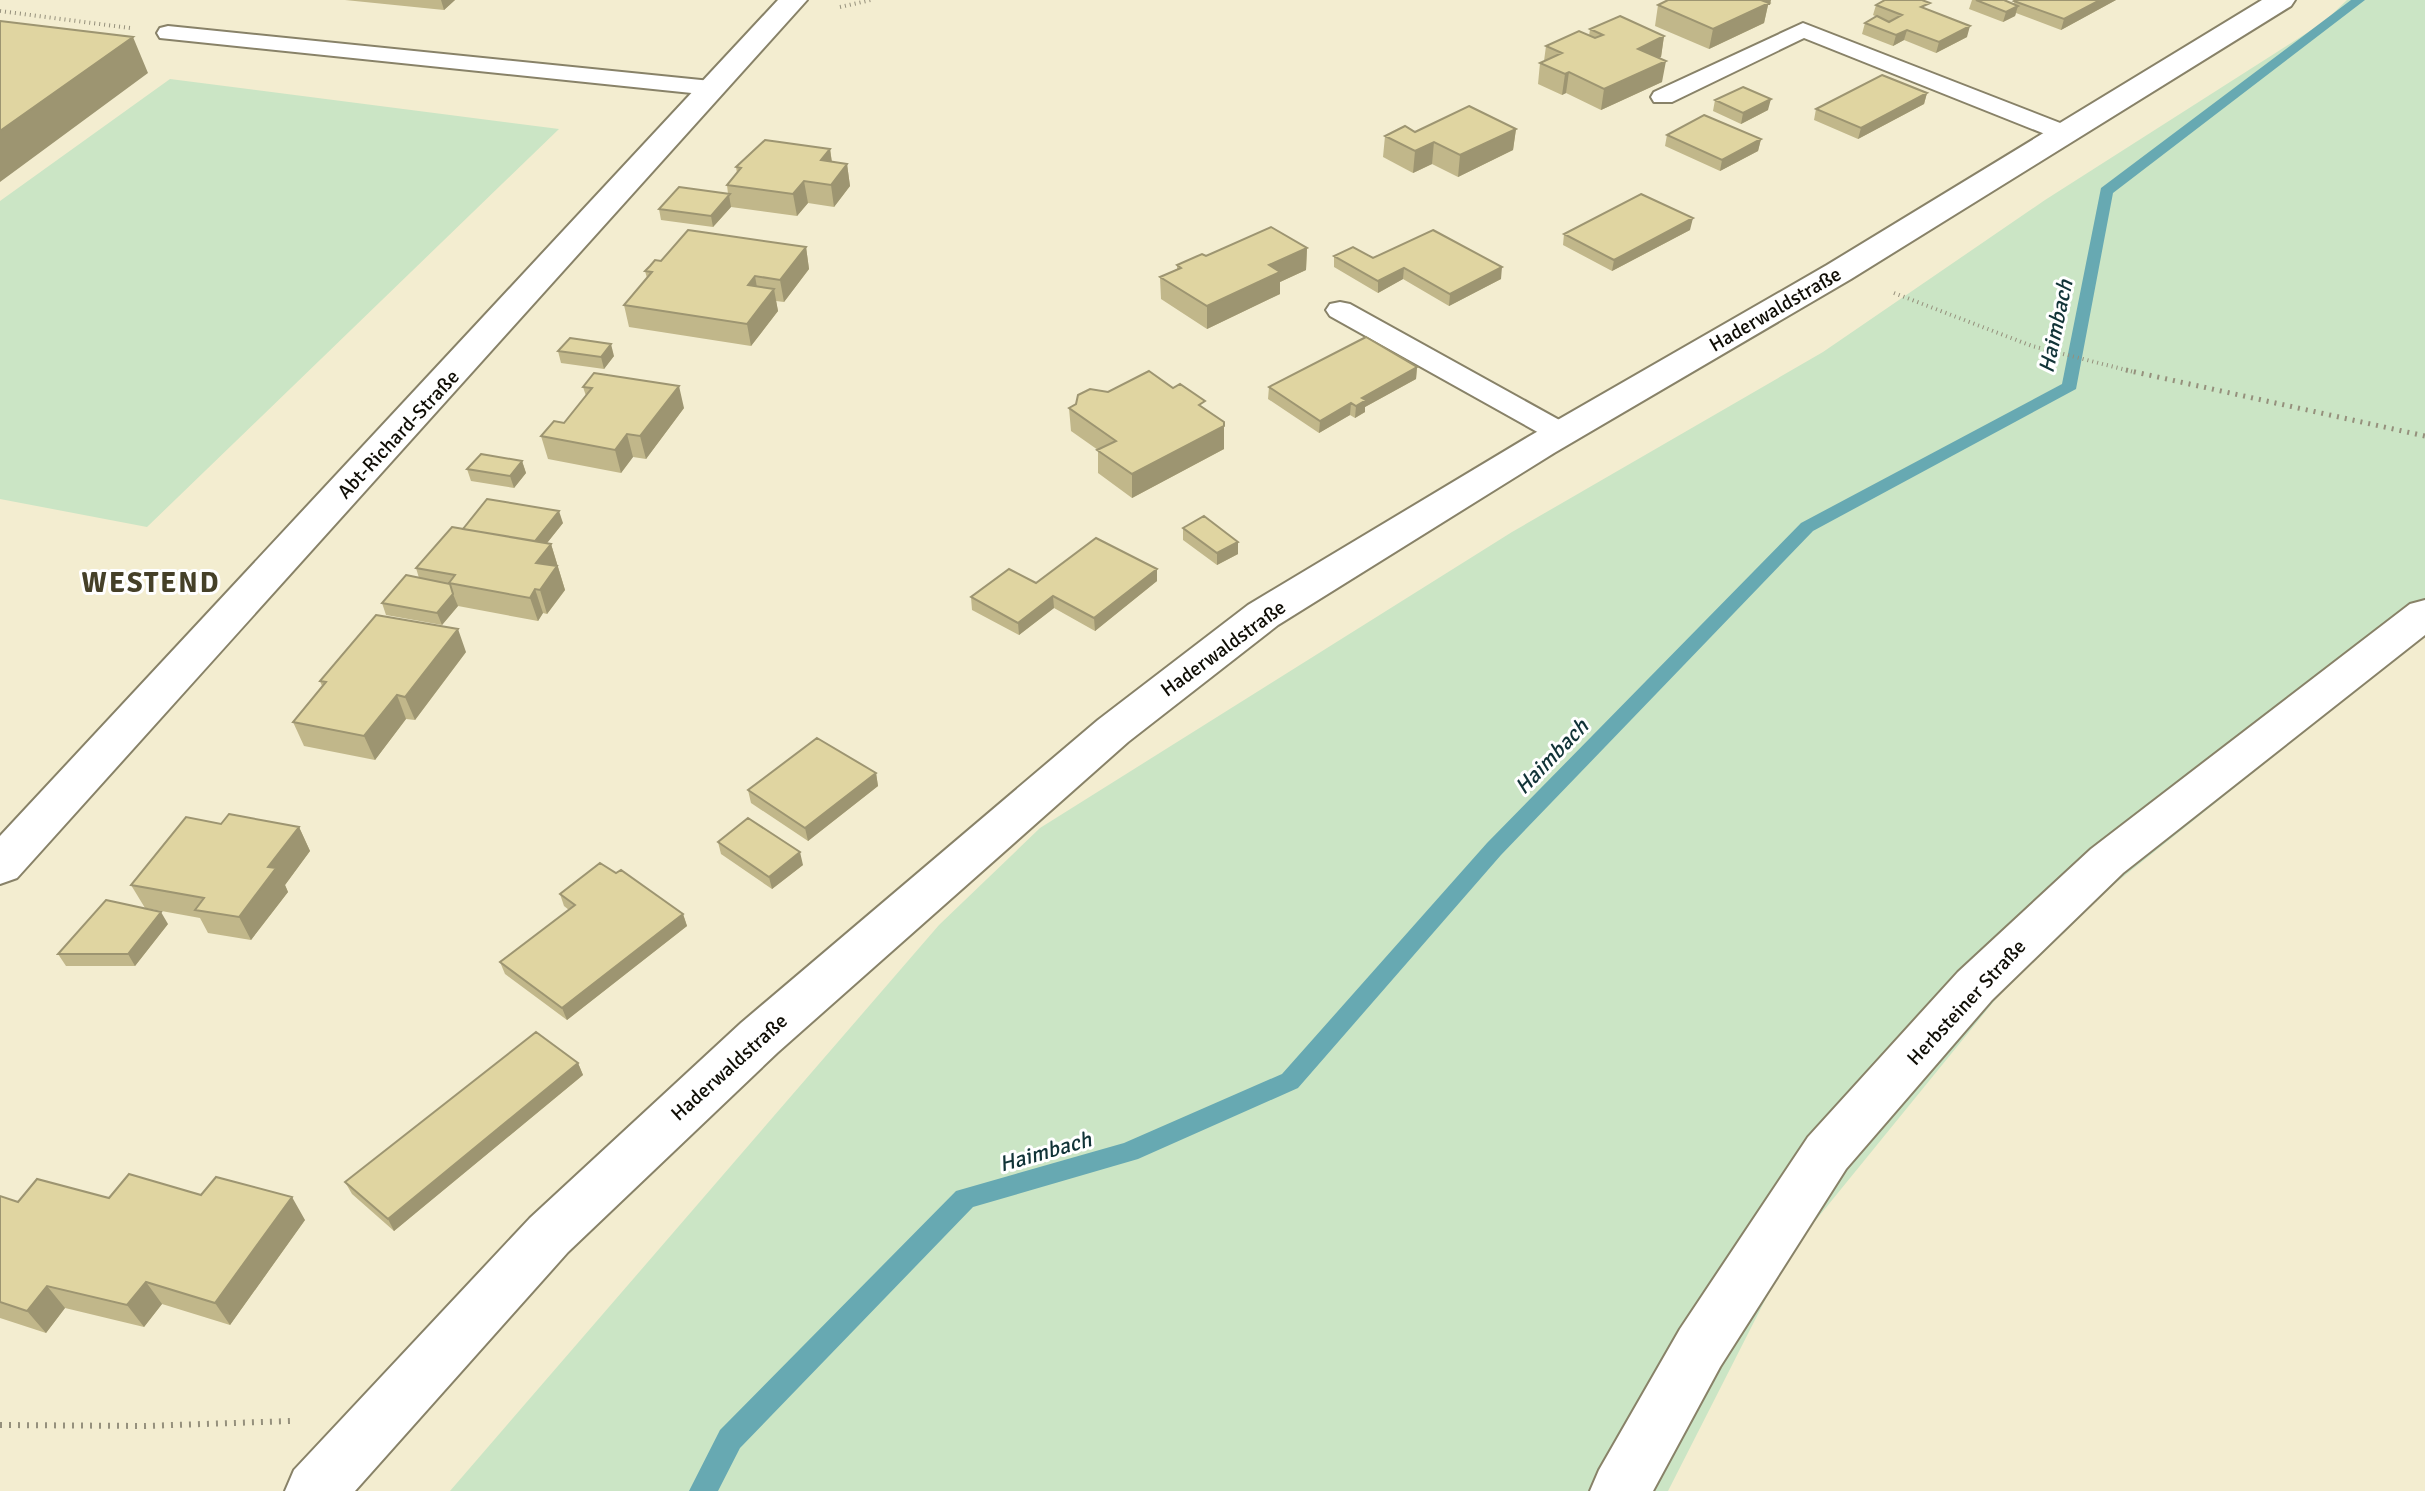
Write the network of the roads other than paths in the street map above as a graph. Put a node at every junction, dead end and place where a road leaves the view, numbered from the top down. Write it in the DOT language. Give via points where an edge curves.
graph roads {
  1 [pos="793,0"];
  2 [pos="2281,0"];
  3 [pos="168,33"];
  4 [pos="711,88"];
  5 [pos="1663,97"];
  6 [pos="2064,133"];
  7 [pos="1340,310"];
  8 [pos="1561,433"];
  9 [pos="2425,614"];
  10 [pos="0,866"];
  11 [pos="315,1491"];
  12 [pos="1620,1491"];
  1 -- 4 [label="street, Abt-Richard-Straße"];
  2 -- 6 [label="street, Haderwaldstraße"];
  3 -- 4 [label="lane"];
  4 -- 10 [label="street, Abt-Richard-Straße"];
  5 -- 6 [label="lane" via="1803,30"];
  6 -- 8 [label="street, Haderwaldstraße" via="1839,272"];
  7 -- 8 [label="lane"];
  8 -- 11 [label="street, Haderwaldstraße" via="1263,615 1113,731 759,1038 549,1235"];
  9 -- 12 [label="street, Herbsteiner Straße" via="2107,861 1975,986 1827,1153 1700,1348"];
}
